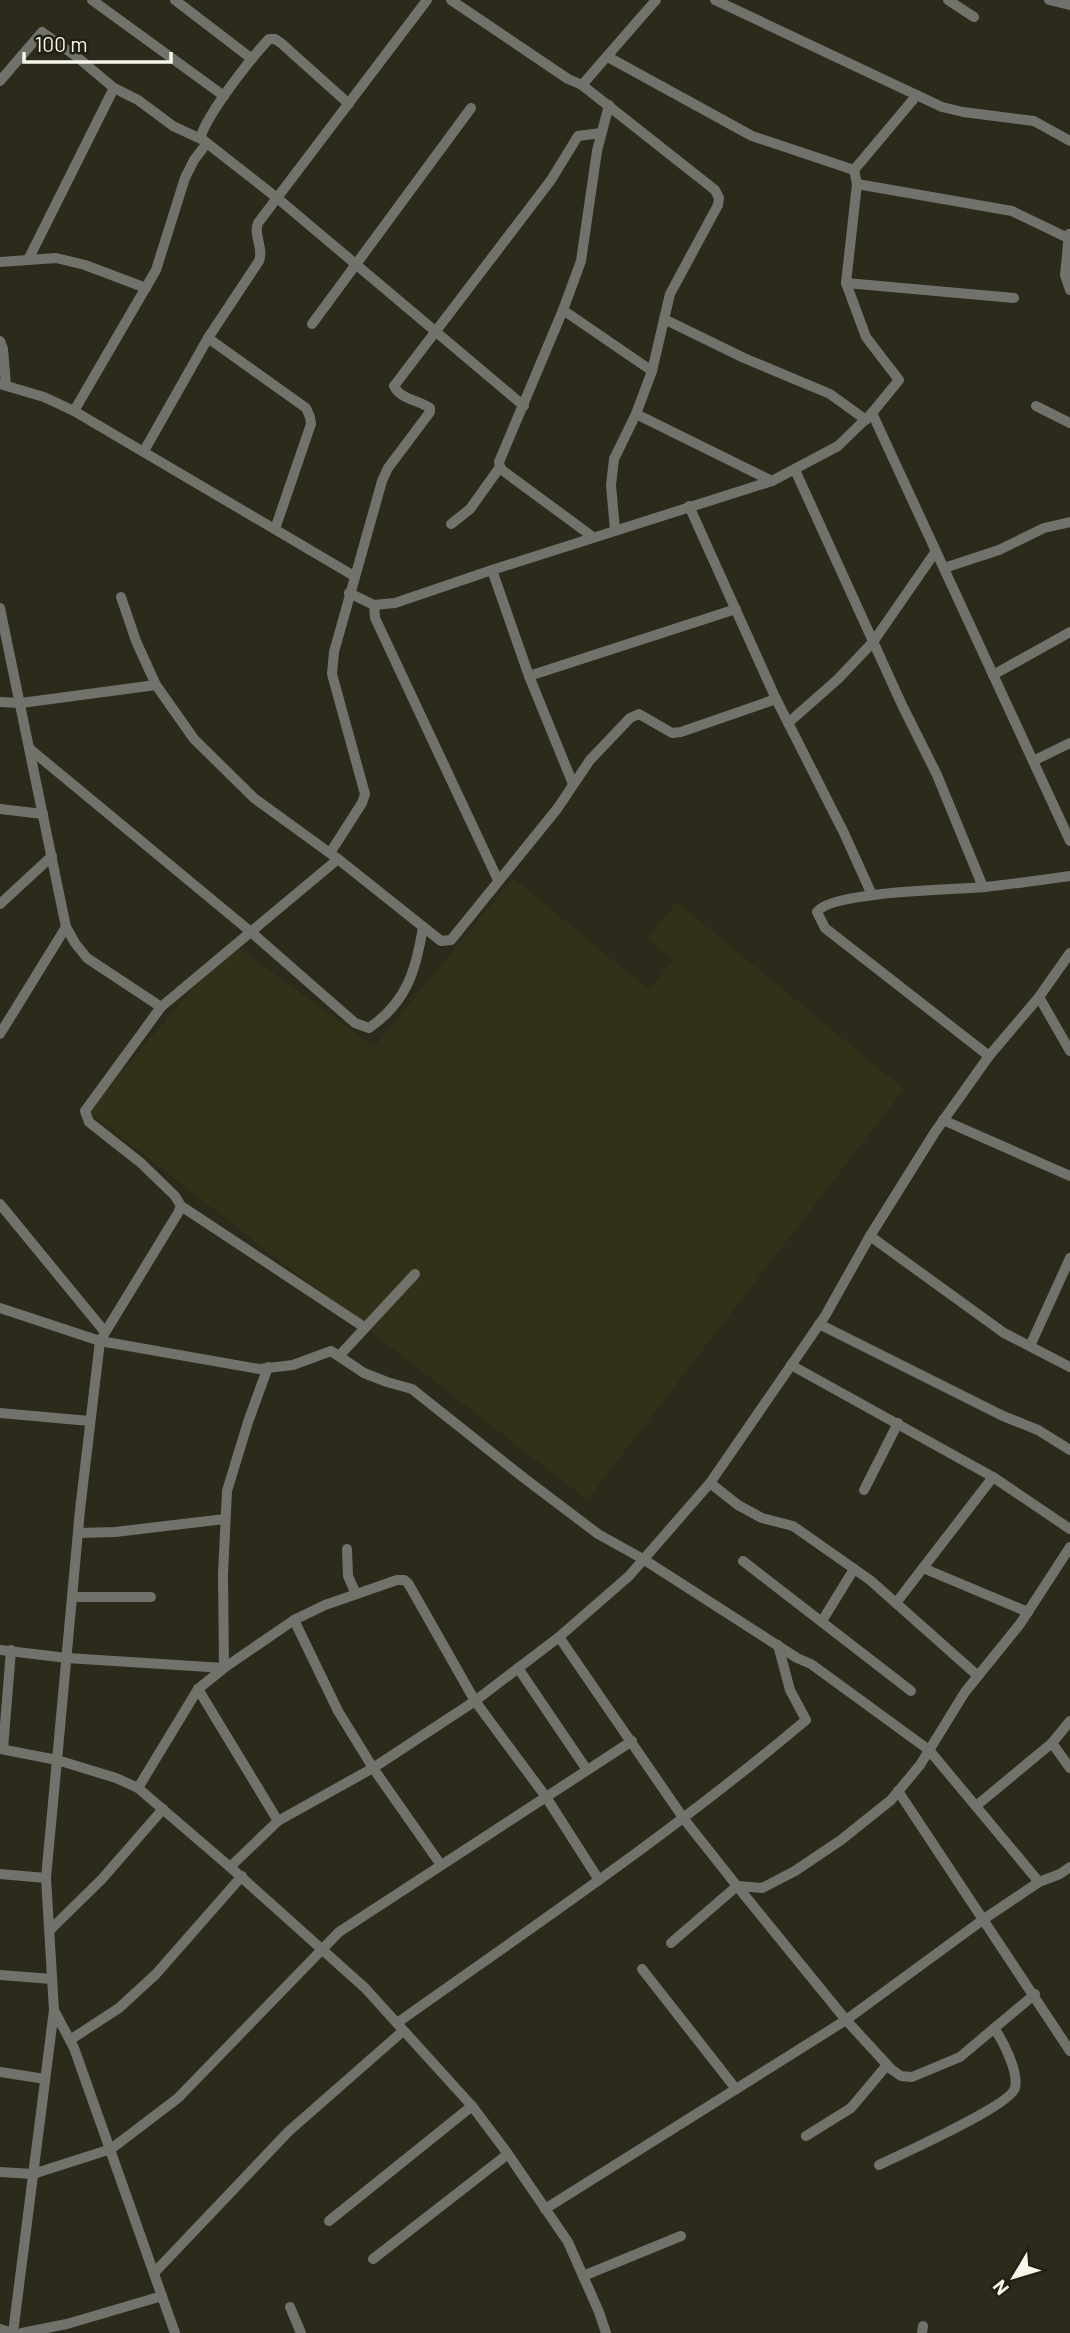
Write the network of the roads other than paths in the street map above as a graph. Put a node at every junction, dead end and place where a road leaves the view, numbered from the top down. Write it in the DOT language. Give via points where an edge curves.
graph roads {
  1 [pos="92,0"];
  2 [pos="175,0"];
  3 [pos="427,0"];
  4 [pos="451,0"];
  5 [pos="656,0"];
  6 [pos="715,0"];
  7 [pos="948,0"];
  8 [pos="1049,0"];
  9 [pos="1070,5"];
  10 [pos="974,17"];
  11 [pos="608,57"];
  12 [pos="252,59"];
  13 [pos="0,81"];
  14 [pos="582,85"];
  15 [pos="114,88"];
  16 [pos="917,95"];
  17 [pos="224,96"];
  18 [pos="349,104"];
  19 [pos="609,106"];
  20 [pos="471,108"];
  21 [pos="601,132"];
  22 [pos="1070,141"];
  23 [pos="204,142"];
  24 [pos="854,170"];
  25 [pos="857,184"];
  26 [pos="276,198"];
  27 [pos="1069,235"];
  28 [pos="29,258"];
  29 [pos="0,262"];
  30 [pos="355,264"];
  31 [pos="846,283"];
  32 [pos="146,288"];
  33 [pos="1070,290"];
  34 [pos="1014,298"];
  35 [pos="563,310"];
  36 [pos="664,319"];
  37 [pos="312,324"];
  38 [pos="434,331"];
  39 [pos="208,338"];
  40 [pos="0,341"];
  41 [pos="652,371"];
  42 [pos="3,384"];
  43 [pos="524,406"];
  44 [pos="1036,406"];
  45 [pos="74,411"];
  46 [pos="636,414"];
  47 [pos="869,417"];
  48 [pos="1070,423"];
  49 [pos="144,451"];
  50 [pos="499,467"];
  51 [pos="795,470"];
  52 [pos="772,481"];
  53 [pos="689,506"];
  54 [pos="1070,523"];
  55 [pos="452,524"];
  56 [pos="275,530"];
  57 [pos="615,530"];
  58 [pos="593,537"];
  59 [pos="936,551"];
  60 [pos="944,568"];
  61 [pos="492,570"];
  62 [pos="354,576"];
  63 [pos="349,593"];
  64 [pos="121,597"];
  65 [pos="374,605"];
  66 [pos="0,608"];
  67 [pos="736,609"];
  68 [pos="1070,632"];
  69 [pos="873,642"];
  70 [pos="993,675"];
  71 [pos="529,676"];
  72 [pos="156,685"];
  73 [pos="776,699"];
  74 [pos="0,702"];
  75 [pos="21,704"];
  76 [pos="788,723"];
  77 [pos="1070,743"];
  78 [pos="30,749"];
  79 [pos="1033,761"];
  80 [pos="573,784"];
  81 [pos="0,809"];
  82 [pos="43,814"];
  83 [pos="1070,841"];
  84 [pos="52,856"];
  85 [pos="334,856"];
  86 [pos="1070,876"];
  87 [pos="498,880"];
  88 [pos="983,887"];
  89 [pos="872,895"];
  90 [pos="0,904"];
  91 [pos="66,927"];
  92 [pos="423,927"];
  93 [pos="251,932"];
  94 [pos="1070,953"];
  95 [pos="1039,997"];
  96 [pos="161,1007"];
  97 [pos="0,1034"];
  98 [pos="1070,1052"];
  99 [pos="989,1056"];
  100 [pos="943,1120"];
  101 [pos="1070,1176"];
  102 [pos="0,1204"];
  103 [pos="181,1206"];
  104 [pos="870,1236"];
  105 [pos="1070,1258"];
  106 [pos="415,1274"];
  107 [pos="0,1308"];
  108 [pos="820,1324"];
  109 [pos="364,1327"];
  110 [pos="102,1336"];
  111 [pos="1030,1346"];
  112 [pos="339,1356"];
  113 [pos="791,1365"];
  114 [pos="268,1367"];
  115 [pos="1070,1367"];
  116 [pos="0,1413"];
  117 [pos="90,1421"];
  118 [pos="898,1423"];
  119 [pos="1070,1450"];
  120 [pos="993,1477"];
  121 [pos="710,1483"];
  122 [pos="864,1490"];
  123 [pos="225,1519"];
  124 [pos="1070,1530"];
  125 [pos="78,1533"];
  126 [pos="1070,1547"];
  127 [pos="347,1549"];
  128 [pos="643,1559"];
  129 [pos="743,1561"];
  130 [pos="923,1568"];
  131 [pos="854,1569"];
  132 [pos="356,1594"];
  133 [pos="72,1597"];
  134 [pos="151,1597"];
  135 [pos="896,1603"];
  136 [pos="1028,1612"];
  137 [pos="294,1620"];
  138 [pos="822,1621"];
  139 [pos="559,1637"];
  140 [pos="778,1646"];
  141 [pos="6,1650"];
  142 [pos="66,1658"];
  143 [pos="224,1668"];
  144 [pos="518,1668"];
  145 [pos="978,1676"];
  146 [pos="198,1689"];
  147 [pos="911,1691"];
  148 [pos="475,1701"];
  149 [pos="1070,1721"];
  150 [pos="632,1741"];
  151 [pos="1052,1744"];
  152 [pos="1,1749"];
  153 [pos="929,1750"];
  154 [pos="57,1759"];
  155 [pos="373,1768"];
  156 [pos="1070,1768"];
  157 [pos="587,1770"];
  158 [pos="138,1788"];
  159 [pos="898,1791"];
  160 [pos="546,1797"];
  161 [pos="976,1806"];
  162 [pos="163,1809"];
  163 [pos="684,1819"];
  164 [pos="278,1821"];
  165 [pos="441,1865"];
  166 [pos="230,1867"];
  167 [pos="1070,1867"];
  168 [pos="0,1874"];
  169 [pos="242,1876"];
  170 [pos="46,1878"];
  171 [pos="599,1880"];
  172 [pos="1039,1882"];
  173 [pos="737,1886"];
  174 [pos="984,1919"];
  175 [pos="50,1930"];
  176 [pos="671,1943"];
  177 [pos="322,1950"];
  178 [pos="642,1969"];
  179 [pos="0,1975"];
  180 [pos="52,1979"];
  181 [pos="1035,1994"];
  182 [pos="54,2010"];
  183 [pos="846,2020"];
  184 [pos="400,2027"];
  185 [pos="994,2028"];
  186 [pos="70,2040"];
  187 [pos="1070,2051"];
  188 [pos="887,2065"];
  189 [pos="0,2072"];
  190 [pos="45,2078"];
  191 [pos="736,2089"];
  192 [pos="472,2106"];
  193 [pos="806,2136"];
  194 [pos="111,2149"];
  195 [pos="508,2154"];
  196 [pos="879,2165"];
  197 [pos="0,2172"];
  198 [pos="33,2174"];
  199 [pos="545,2209"];
  200 [pos="329,2221"];
  201 [pos="681,2236"];
  202 [pos="373,2259"];
  203 [pos="154,2273"];
  204 [pos="583,2276"];
  205 [pos="162,2296"];
  206 [pos="290,2307"];
  207 [pos="0,2329"];
  208 [pos="68,2329"];
  209 [pos="12,2333"];
  210 [pos="22,2333"];
  211 [pos="175,2333"];
  212 [pos="301,2333"];
  213 [pos="606,2333"];
  1 -- 17 [label="street"];
  2 -- 12 [label="street"];
  3 -- 18 [label="street"];
  4 -- 14 [label="street"];
  5 -- 11 [label="street"];
  6 -- 16 [label="street"];
  7 -- 10 [label="street"];
  8 -- 9 [label="street"];
  11 -- 14 [label="street"];
  11 -- 24 [label="street" via="752,136"];
  12 -- 17 [label="street"];
  12 -- 18 [label="street" via="269,39 275,39"];
  13 -- 15 [label="street" via="42,32"];
  14 -- 19 [label="street"];
  15 -- 23 [label="street"];
  15 -- 28 [label="street"];
  16 -- 22 [label="street" via="963,112 1034,121"];
  16 -- 24 [label="street"];
  17 -- 23 [label="street" via="202,132"];
  18 -- 26 [label="street"];
  19 -- 21 [label="street"];
  19 -- 36 [label="street" via="715,190 719,198 670,294"];
  20 -- 30 [label="street"];
  21 -- 35 [label="street" via="581,261"];
  21 -- 38 [label="street" via="578,136 551,180"];
  23 -- 26 [label="street"];
  23 -- 32 [label="street" via="185,178"];
  24 -- 25 [label="street"];
  25 -- 27 [label="street" via="1012,211"];
  25 -- 31 [label="street"];
  26 -- 30 [label="street"];
  26 -- 39 [label="street" via="256,228 262,253 259,261"];
  27 -- 33 [label="street" via="1065,275"];
  28 -- 29 [label="street"];
  28 -- 32 [label="street" via="85,265"];
  30 -- 37 [label="street"];
  30 -- 38 [label="street"];
  31 -- 34 [label="street"];
  31 -- 47 [label="street" via="866,337 899,380"];
  32 -- 45 [label="street"];
  35 -- 41 [label="street"];
  35 -- 43 [label="street"];
  36 -- 41 [label="street"];
  36 -- 47 [label="street" via="830,394"];
  38 -- 43 [label="street"];
  38 -- 62 [label="street" via="394,386 430,412 385,475"];
  39 -- 49 [label="street"];
  39 -- 56 [label="street" via="306,408 310,417"];
  40 -- 42 [label="street"];
  41 -- 46 [label="street"];
  42 -- 45 [label="street"];
  43 -- 50 [label="street"];
  44 -- 48 [label="street"];
  45 -- 49 [label="street"];
  46 -- 52 [label="street"];
  46 -- 57 [label="street" via="611,472"];
  47 -- 51 [label="street" via="838,446"];
  47 -- 59 [label="street"];
  49 -- 56 [label="street"];
  50 -- 55 [label="street" via="470,509"];
  50 -- 58 [label="street"];
  51 -- 52 [label="street"];
  51 -- 69 [label="street"];
  52 -- 53 [label="street"];
  53 -- 57 [label="street"];
  53 -- 67 [label="street"];
  54 -- 60 [label="street" via="1044,528 999,550"];
  56 -- 62 [label="street"];
  57 -- 58 [label="street"];
  58 -- 61 [label="street"];
  59 -- 60 [label="street"];
  59 -- 69 [label="street"];
  60 -- 70 [label="street"];
  61 -- 65 [label="street" via="395,603"];
  61 -- 71 [label="street"];
  62 -- 63 [label="street"];
  63 -- 65 [label="street"];
  63 -- 85 [label="street" via="332,665 365,794"];
  64 -- 72 [label="street"];
  65 -- 87 [label="street" via="375,618"];
  66 -- 75 [label="street"];
  67 -- 71 [label="street"];
  67 -- 73 [label="street"];
  68 -- 70 [label="street"];
  69 -- 76 [label="street"];
  69 -- 88 [label="street" via="937,775"];
  70 -- 79 [label="street"];
  71 -- 80 [label="street"];
  72 -- 75 [label="street"];
  72 -- 85 [label="street" via="194,739 254,798"];
  73 -- 76 [label="street"];
  73 -- 80 [label="street" via="672,733 639,714 590,760"];
  74 -- 75 [label="street"];
  75 -- 78 [label="street"];
  76 -- 89 [label="street"];
  77 -- 79 [label="street"];
  78 -- 82 [label="street"];
  78 -- 93 [label="street"];
  79 -- 83 [label="street"];
  80 -- 87 [label="street"];
  81 -- 82 [label="street"];
  82 -- 84 [label="street"];
  84 -- 90 [label="street"];
  84 -- 91 [label="street"];
  85 -- 92 [label="street"];
  85 -- 93 [label="street"];
  86 -- 88 [label="street"];
  87 -- 92 [label="street" via="451,940 441,941"];
  88 -- 89 [label="street"];
  89 -- 99 [label="street" via="827,904 817,912 820,920"];
  91 -- 96 [label="street" via="87,958"];
  91 -- 97 [label="street"];
  92 -- 93 [label="street" via="407,988 384,1018 369,1028 355,1023"];
  93 -- 96 [label="street"];
  94 -- 95 [label="street"];
  95 -- 98 [label="street"];
  95 -- 99 [label="street"];
  96 -- 103 [label="street" via="85,1111 89,1122 141,1163"];
  99 -- 100 [label="street"];
  100 -- 101 [label="street"];
  100 -- 104 [label="street"];
  102 -- 110 [label="street"];
  103 -- 109 [label="street"];
  103 -- 110 [label="street"];
  104 -- 108 [label="street"];
  104 -- 111 [label="street" via="1004,1333"];
  105 -- 111 [label="street"];
  106 -- 109 [label="street"];
  107 -- 110 [label="street"];
  108 -- 113 [label="street"];
  108 -- 119 [label="street"];
  109 -- 112 [label="street"];
  110 -- 114 [label="street"];
  110 -- 117 [label="street"];
  111 -- 115 [label="street"];
  112 -- 114 [label="street" via="331,1351 293,1365"];
  112 -- 128 [label="street" via="364,1373 412,1389 598,1534"];
  113 -- 118 [label="street"];
  113 -- 121 [label="street"];
  114 -- 123 [label="street" via="227,1491"];
  116 -- 117 [label="street"];
  117 -- 125 [label="street"];
  118 -- 120 [label="street"];
  118 -- 122 [label="street"];
  120 -- 124 [label="street"];
  120 -- 130 [label="street"];
  121 -- 128 [label="street"];
  121 -- 131 [label="street" via="762,1518 793,1526"];
  123 -- 125 [label="street"];
  123 -- 143 [label="street"];
  125 -- 133 [label="street"];
  126 -- 136 [label="street"];
  127 -- 132 [label="street" via="348,1576"];
  128 -- 139 [label="street"];
  128 -- 140 [label="street"];
  129 -- 138 [label="street"];
  130 -- 135 [label="street"];
  130 -- 136 [label="street"];
  131 -- 135 [label="street"];
  131 -- 138 [label="street"];
  132 -- 137 [label="street"];
  132 -- 148 [label="street" via="397,1580 408,1583"];
  133 -- 134 [label="street"];
  133 -- 142 [label="street"];
  135 -- 145 [label="street"];
  136 -- 145 [label="street"];
  137 -- 143 [label="street"];
  137 -- 155 [label="street" via="338,1711"];
  138 -- 147 [label="street"];
  139 -- 144 [label="street"];
  139 -- 150 [label="street"];
  140 -- 153 [label="street" via="811,1664"];
  140 -- 163 [label="street" via="790,1690 806,1720"];
  141 -- 142 [label="street"];
  141 -- 152 [label="street"];
  142 -- 143 [label="street"];
  142 -- 154 [label="street"];
  143 -- 146 [label="street"];
  144 -- 148 [label="street"];
  144 -- 157 [label="street"];
  145 -- 153 [label="street"];
  146 -- 158 [label="street"];
  146 -- 164 [label="street"];
  148 -- 155 [label="street"];
  148 -- 160 [label="street"];
  149 -- 151 [label="street"];
  150 -- 157 [label="street"];
  150 -- 163 [label="street"];
  151 -- 156 [label="street"];
  151 -- 161 [label="street"];
  152 -- 154 [label="street"];
  153 -- 159 [label="street"];
  153 -- 161 [label="street"];
  154 -- 158 [label="street"];
  154 -- 170 [label="street"];
  155 -- 164 [label="street"];
  155 -- 165 [label="street"];
  157 -- 160 [label="street"];
  158 -- 162 [label="street"];
  159 -- 173 [label="street" via="841,1840 795,1871 762,1888"];
  159 -- 174 [label="street"];
  160 -- 165 [label="street"];
  160 -- 171 [label="street"];
  161 -- 172 [label="street"];
  162 -- 166 [label="street"];
  162 -- 175 [label="street"];
  163 -- 171 [label="street"];
  163 -- 173 [label="street"];
  164 -- 166 [label="street"];
  165 -- 177 [label="street" via="339,1932"];
  166 -- 169 [label="street"];
  167 -- 172 [label="street"];
  168 -- 170 [label="street"];
  169 -- 177 [label="street"];
  169 -- 186 [label="street" via="156,1974 119,2008"];
  170 -- 175 [label="street"];
  171 -- 184 [label="street"];
  172 -- 174 [label="street"];
  173 -- 176 [label="street"];
  173 -- 183 [label="street"];
  174 -- 181 [label="street"];
  174 -- 183 [label="street"];
  175 -- 180 [label="street"];
  177 -- 184 [label="street"];
  177 -- 194 [label="street" via="178,2098"];
  178 -- 191 [label="street"];
  179 -- 180 [label="street"];
  180 -- 182 [label="street"];
  181 -- 185 [label="street"];
  181 -- 187 [label="street"];
  182 -- 186 [label="street"];
  182 -- 190 [label="street"];
  183 -- 188 [label="street"];
  183 -- 191 [label="street"];
  184 -- 192 [label="street"];
  184 -- 203 [label="street" via="289,2131"];
  185 -- 188 [label="street" via="960,2057 912,2077 901,2076"];
  185 -- 196 [label="street" via="1016,2079 1009,2098"];
  186 -- 194 [label="street"];
  188 -- 193 [label="street" via="851,2108"];
  189 -- 190 [label="street"];
  190 -- 198 [label="street"];
  191 -- 199 [label="street"];
  192 -- 195 [label="street"];
  192 -- 200 [label="street"];
  194 -- 198 [label="street"];
  194 -- 203 [label="street"];
  195 -- 199 [label="street"];
  195 -- 202 [label="street"];
  197 -- 198 [label="street"];
  198 -- 209 [label="street"];
  199 -- 204 [label="street" via="568,2242"];
  201 -- 204 [label="street"];
  203 -- 205 [label="street"];
  204 -- 213 [label="street"];
  205 -- 208 [label="street"];
  205 -- 211 [label="street"];
  206 -- 212 [label="street"];
  207 -- 209 [label="street"];
  208 -- 210 [label="street"];
}
